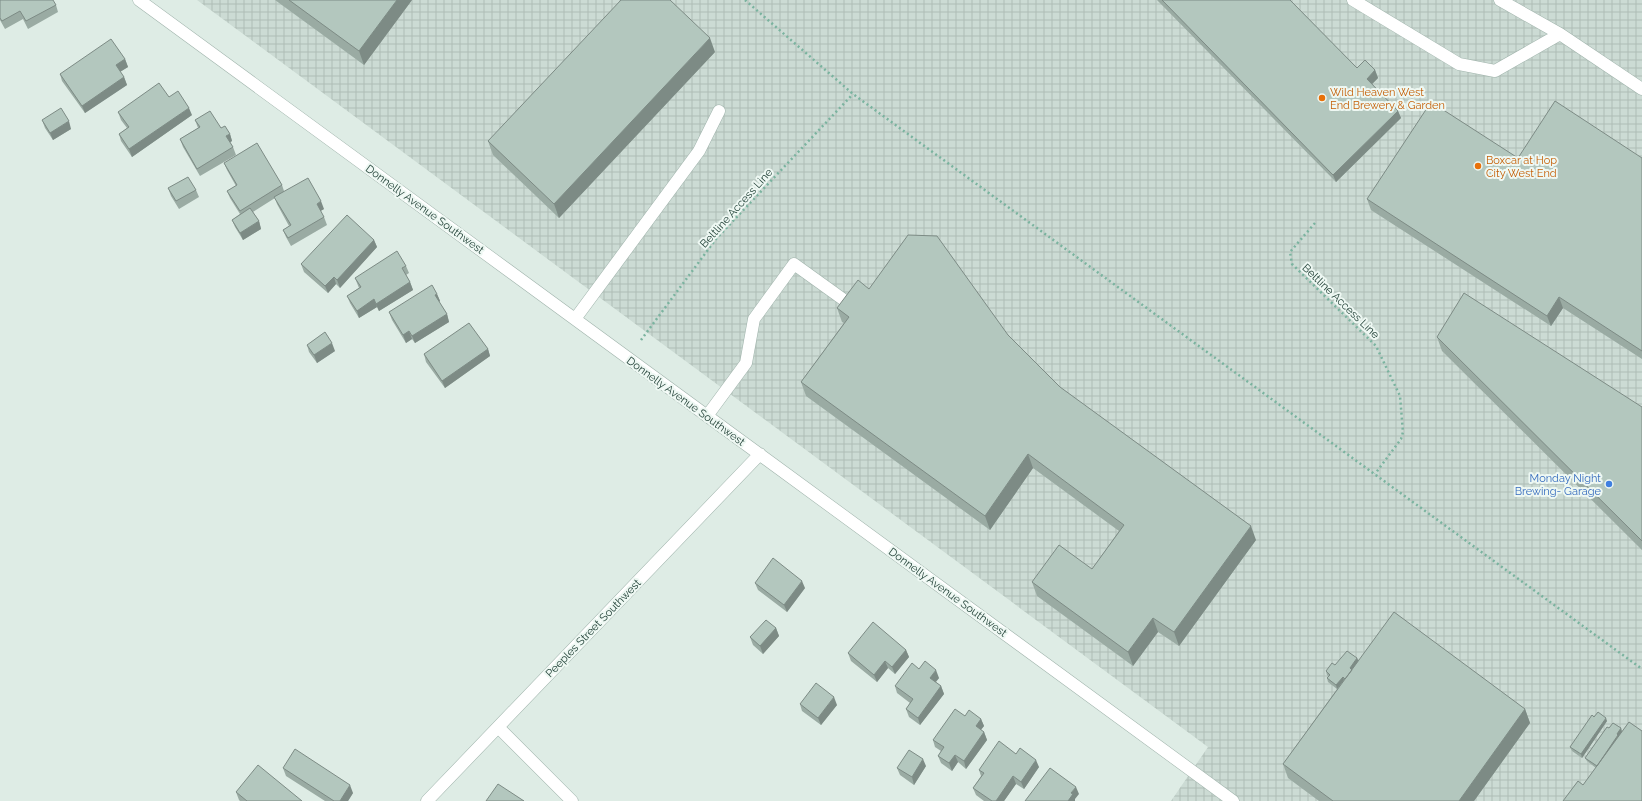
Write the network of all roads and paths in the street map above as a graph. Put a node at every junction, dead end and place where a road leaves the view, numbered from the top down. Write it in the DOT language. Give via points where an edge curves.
graph roads {
  1 [pos="139,0"];
  2 [pos="744,0"];
  3 [pos="1353,0"];
  4 [pos="1500,0"];
  5 [pos="1560,34"];
  6 [pos="1642,89"];
  7 [pos="852,94"];
  8 [pos="719,110"];
  9 [pos="1314,223"];
  10 [pos="851,305"];
  11 [pos="575,319"];
  12 [pos="641,340"];
  13 [pos="707,416"];
  14 [pos="760,454"];
  15 [pos="1375,474"];
  16 [pos="1642,669"];
  17 [pos="498,727"];
  18 [pos="427,801"];
  19 [pos="572,801"];
  20 [pos="1233,801"];
  1 -- 11 [label="street, Donnelly Avenue Southwest"];
  2 -- 7 [label="path"];
  3 -- 5 [label="street" via="1459,64 1495,71"];
  4 -- 5 [label="street"];
  5 -- 6 [label="street"];
  7 -- 12 [label="path, Beltline Access Line" via="716,239"];
  7 -- 15 [label="path"];
  8 -- 11 [label="street" via="699,152"];
  9 -- 15 [label="path, Beltline Access Line" via="1290,252 1292,264 1376,346 1400,396 1403,432"];
  10 -- 13 [label="street" via="794,264 754,319 746,363"];
  11 -- 13 [label="street, Donnelly Avenue Southwest"];
  13 -- 14 [label="street, Donnelly Avenue Southwest"];
  14 -- 17 [label="street, Peeples Street Southwest"];
  14 -- 20 [label="street, Donnelly Avenue Southwest"];
  15 -- 16 [label="path"];
  17 -- 18 [label="street, Peeples Street Southwest"];
  17 -- 19 [label="street"];
}
